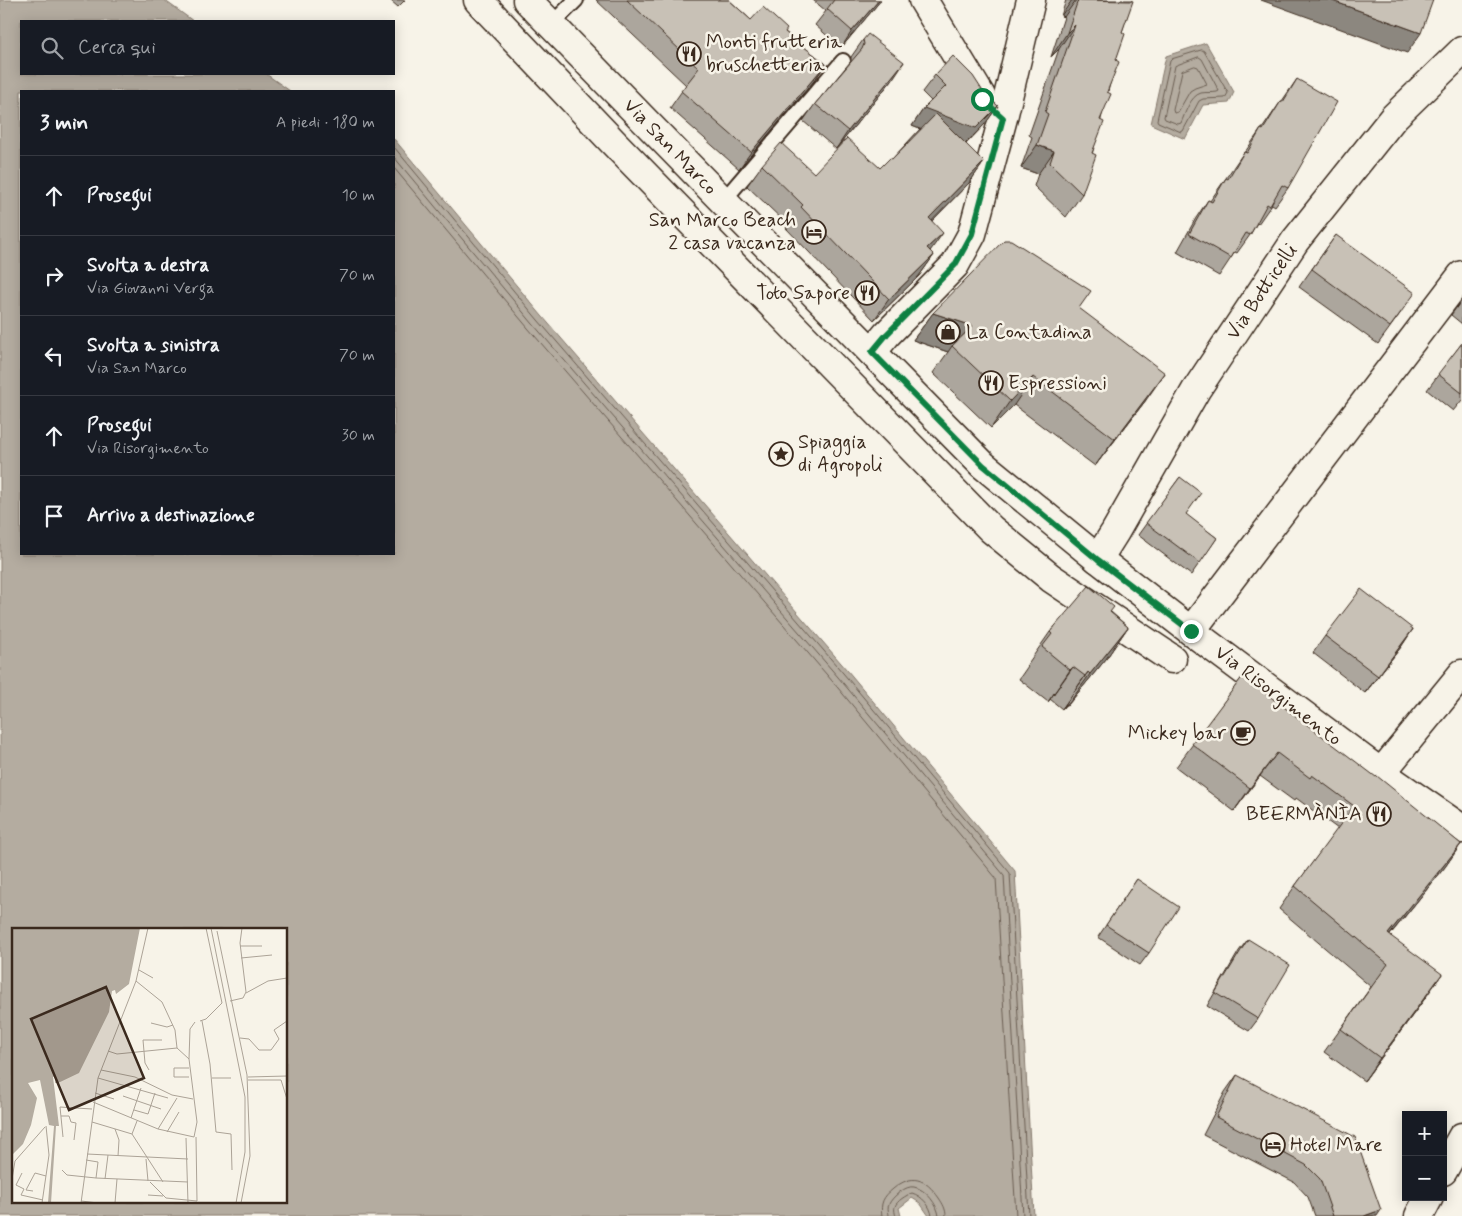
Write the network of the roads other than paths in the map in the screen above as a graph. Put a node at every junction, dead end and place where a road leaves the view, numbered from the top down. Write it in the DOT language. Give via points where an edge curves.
graph roads {
  1 [pos="478,0"];
  2 [pos="527,0"];
  3 [pos="576,0"];
  4 [pos="923,0"];
  5 [pos="1031,0"];
  6 [pos="552,24"];
  7 [pos="1462,51"];
  8 [pos="843,61"];
  9 [pos="1003,118"];
  10 [pos="723,201"];
  11 [pos="1462,275"];
  12 [pos="872,352"];
  13 [pos="1098,560"];
  14 [pos="1191,631"];
  15 [pos="1172,659"];
  16 [pos="1462,674"];
  17 [pos="1381,773"];
  18 [pos="1462,828"];
  19 [pos="1462,1137"];
  20 [pos="1447,1164"];
  21 [pos="1427,1201"];
  22 [pos="1419,1216"];
  1 -- 15 [label="street" via="991,529 1051,578"];
  2 -- 6 [label="street, Via San Marco"];
  3 -- 6 [label="lane"];
  4 -- 9 [label="street" via="982,99"];
  5 -- 9 [label="street"];
  6 -- 10 [label="street, Via San Marco"];
  7 -- 13 [label="street, Via Botticelli" via="1394,117 1295,241 1196,390"];
  8 -- 10 [label="lane"];
  9 -- 12 [label="street" via="972,234 955,265"];
  10 -- 12 [label="street, Via San Marco"];
  11 -- 14 [label="street"];
  12 -- 13 [label="street, Via San Marco" via="983,465"];
  13 -- 14 [label="street, Via Risorgimento"];
  14 -- 17 [label="street, Via Risorgimento"];
  16 -- 17 [label="street"];
  17 -- 18 [label="street, Via Risorgimento"];
  19 -- 20 [label="street"];
  21 -- 22 [label="street"];
}
